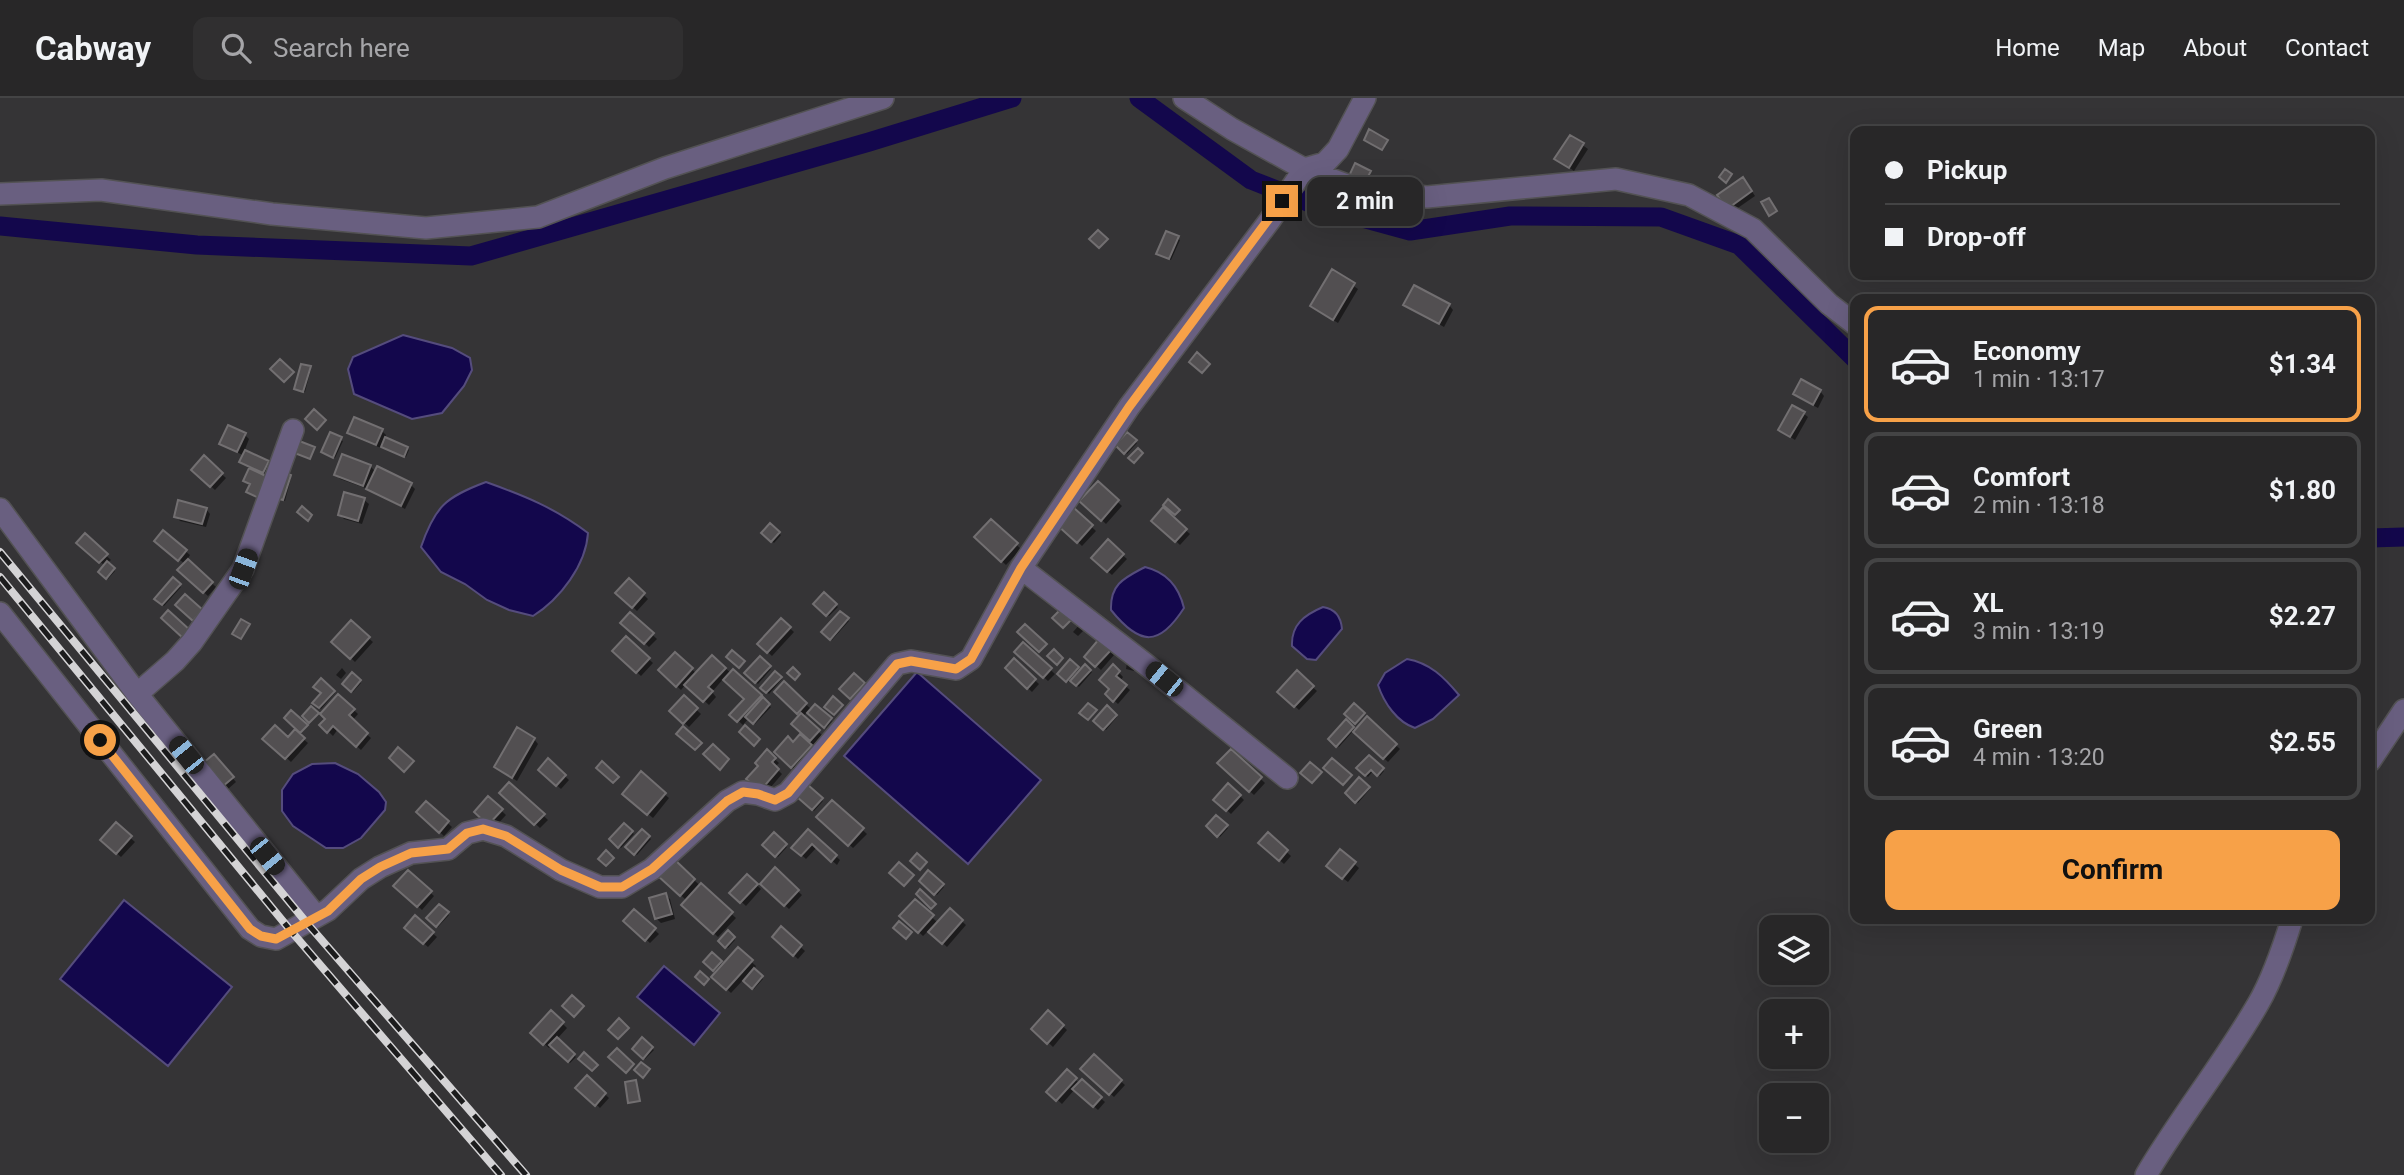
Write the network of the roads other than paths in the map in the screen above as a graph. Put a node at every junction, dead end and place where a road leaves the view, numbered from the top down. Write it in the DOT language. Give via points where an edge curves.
graph roads {
  1 [pos="883,98"];
  2 [pos="1184,98"];
  3 [pos="1365,98"];
  4 [pos="1299,175"];
  5 [pos="0,194"];
  6 [pos="1850,320"];
  7 [pos="293,430"];
  8 [pos="0,509"];
  9 [pos="1021,568"];
  10 [pos="0,613"];
  11 [pos="137,694"];
  12 [pos="2404,710"];
  13 [pos="2375,754"];
  14 [pos="1287,778"];
  15 [pos="316,916"];
  16 [pos="2290,924"];
  17 [pos="2146,1175"];
  1 -- 5 [label="street" via="665,167 538,217 426,228 272,214 102,190"];
  2 -- 4 [label="street"];
  3 -- 4 [label="street" via="1338,149 1325,163"];
  4 -- 6 [label="street" via="1363,191 1427,197 1616,179 1689,195 1753,229"];
  4 -- 9 [label="street" via="1129,407"];
  7 -- 11 [label="street" via="243,569 192,642"];
  8 -- 11 [label="street"];
  9 -- 14 [label="street"];
  9 -- 15 [label="street" via="971,659 956,669 911,661 897,664 788,793 775,800 743,792 727,801 652,869 622,887 600,887 561,870 506,836 483,829 467,833 448,849 411,853 380,867"];
  10 -- 15 [label="street" via="250,929 276,939"];
  11 -- 15 [label="street"];
  12 -- 13 [label="street"];
  16 -- 17 [label="street" via="2260,1002"];
}
